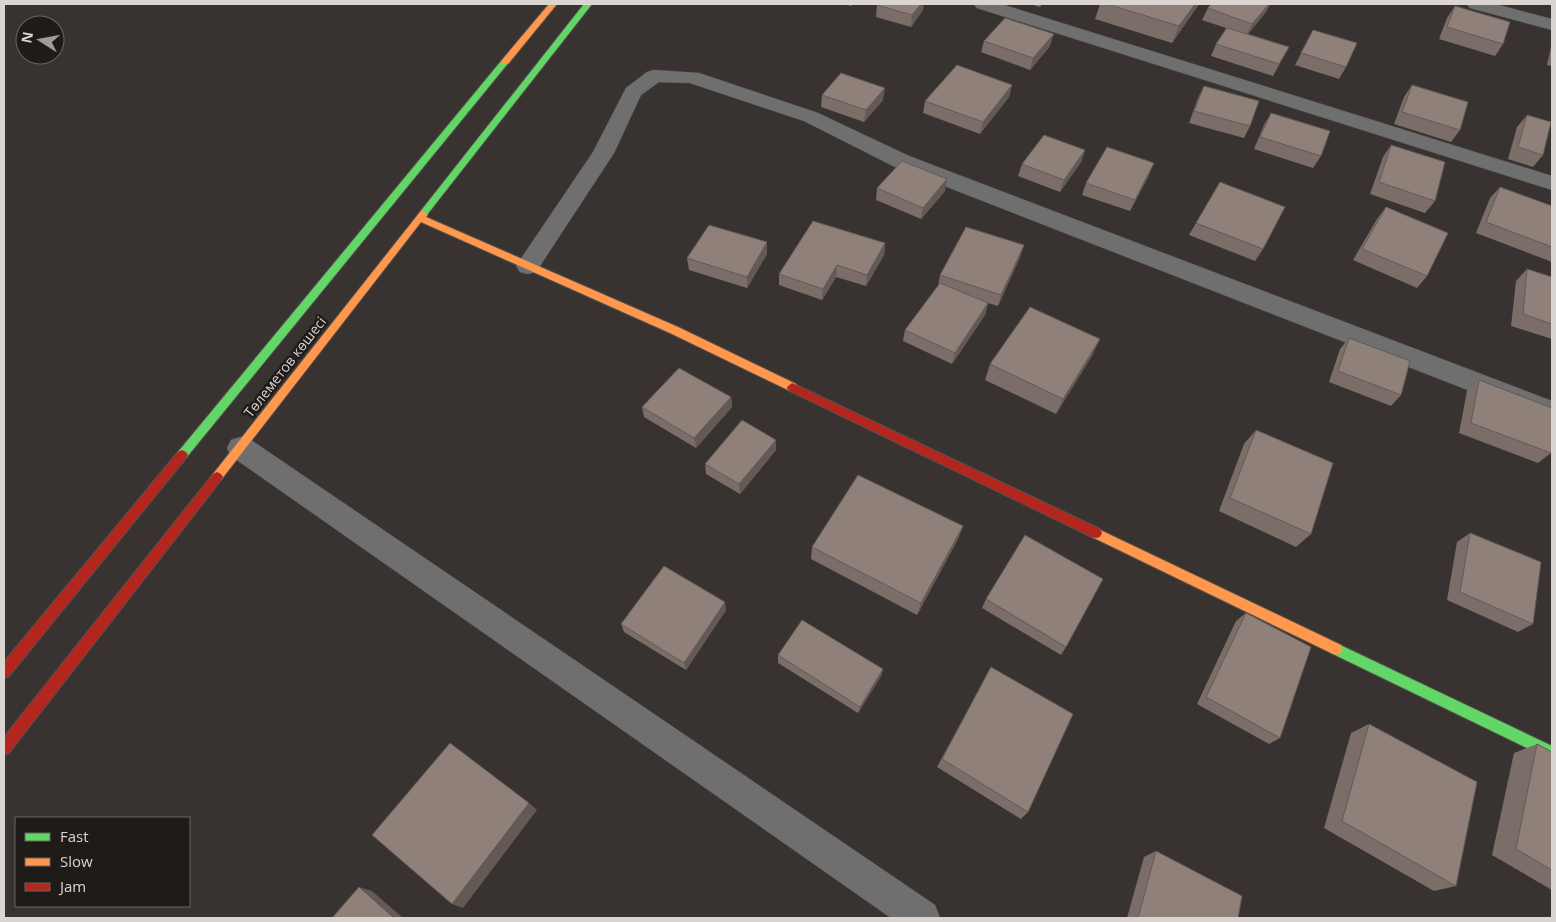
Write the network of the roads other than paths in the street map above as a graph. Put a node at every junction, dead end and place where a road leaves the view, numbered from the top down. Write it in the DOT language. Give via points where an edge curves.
graph roads {
  1 [pos="553,4"];
  2 [pos="588,4"];
  3 [pos="983,4"];
  4 [pos="1476,4"];
  5 [pos="1552,25"];
  6 [pos="1552,183"];
  7 [pos="420,218"];
  8 [pos="528,266"];
  9 [pos="1552,412"];
  10 [pos="240,448"];
  11 [pos="4,672"];
  12 [pos="4,748"];
  13 [pos="1552,753"];
  14 [pos="922,918"];
  1 -- 11 [label="main road, Төлеметов көшесі"];
  2 -- 7 [label="main road, Төлеметов көшесі"];
  3 -- 6 [label="street"];
  4 -- 5 [label="street"];
  7 -- 8 [label="main road"];
  7 -- 10 [label="main road, Төлеметов көшесі"];
  8 -- 9 [label="street" via="603,153 633,92 654,76 692,77 811,117 901,161"];
  8 -- 13 [label="main road" via="674,330"];
  10 -- 12 [label="main road, Төлеметов көшесі"];
  10 -- 14 [label="street"];
}
